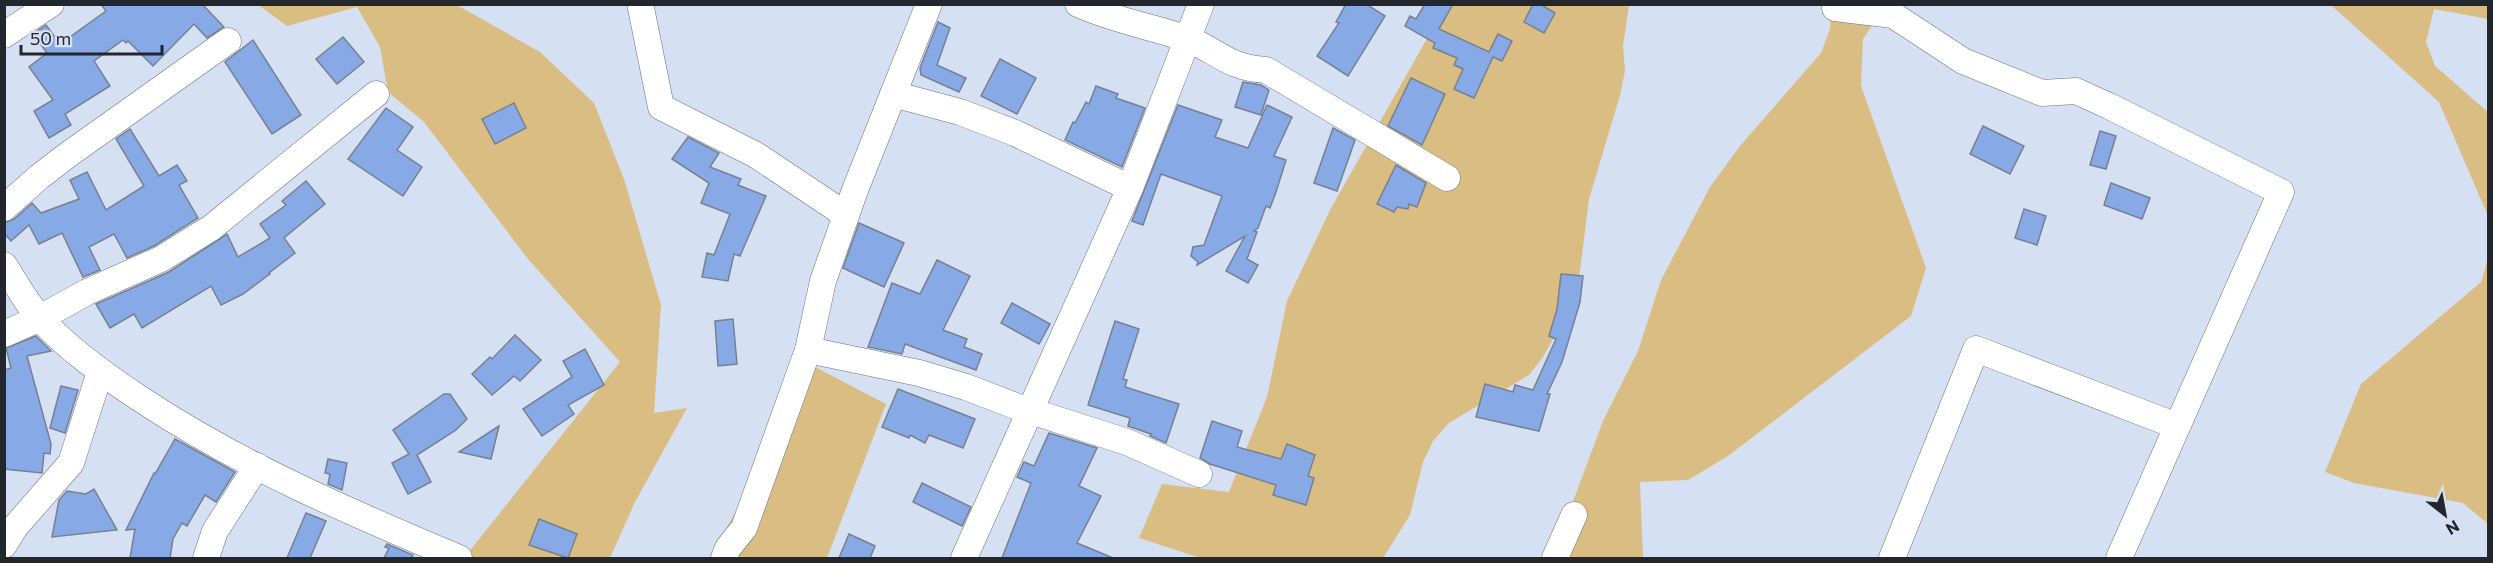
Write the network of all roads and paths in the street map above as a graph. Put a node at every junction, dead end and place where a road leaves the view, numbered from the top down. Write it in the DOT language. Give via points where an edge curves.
graph roads {
  1 [pos="51,4"];
  2 [pos="929,4"];
  3 [pos="1078,4"];
  4 [pos="1201,4"];
  5 [pos="640,8"];
  6 [pos="1834,8"];
  7 [pos="4,35"];
  8 [pos="1187,39"];
  9 [pos="228,41"];
  10 [pos="376,94"];
  11 [pos="893,94"];
  12 [pos="1447,178"];
  13 [pos="1130,188"];
  14 [pos="4,208"];
  15 [pos="846,214"];
  16 [pos="4,266"];
  17 [pos="40,318"];
  18 [pos="4,334"];
  19 [pos="808,350"];
  20 [pos="100,372"];
  21 [pos="1030,411"];
  22 [pos="2177,426"];
  23 [pos="257,466"];
  24 [pos="1199,474"];
  25 [pos="1574,514"];
  26 [pos="4,545"];
  27 [pos="206,558"];
  28 [pos="459,558"];
  29 [pos="724,558"];
  30 [pos="964,558"];
  31 [pos="1555,558"];
  32 [pos="1892,558"];
  33 [pos="2118,558"];
  1 -- 7 [label="street"];
  2 -- 11 [label="street"];
  3 -- 8 [label="street" via="1103,16"];
  4 -- 8 [label="street"];
  5 -- 15 [label="street" via="661,107 756,155"];
  6 -- 22 [label="street" via="1893,15 1963,61 2042,93 2076,91 2281,192"];
  8 -- 12 [label="street" via="1238,66 1266,70"];
  8 -- 13 [label="street"];
  9 -- 14 [label="street" via="69,154"];
  10 -- 17 [label="street" via="211,228 160,259"];
  11 -- 13 [label="street" via="1015,132"];
  11 -- 15 [label="street"];
  13 -- 21 [label="street"];
  15 -- 19 [label="street" via="822,281"];
  16 -- 17 [label="street"];
  17 -- 18 [label="street"];
  17 -- 20 [label="street"];
  19 -- 21 [label="street" via="919,373"];
  19 -- 29 [label="street" via="744,528"];
  20 -- 23 [label="street" via="188,431"];
  20 -- 26 [label="street" via="70,464"];
  21 -- 24 [label="street" via="1127,442"];
  21 -- 30 [label="street"];
  22 -- 32 [label="street" via="1976,350"];
  22 -- 33 [label="street"];
  23 -- 27 [label="street" via="215,531"];
  23 -- 28 [label="street"];
  25 -- 31 [label="street"];
}
